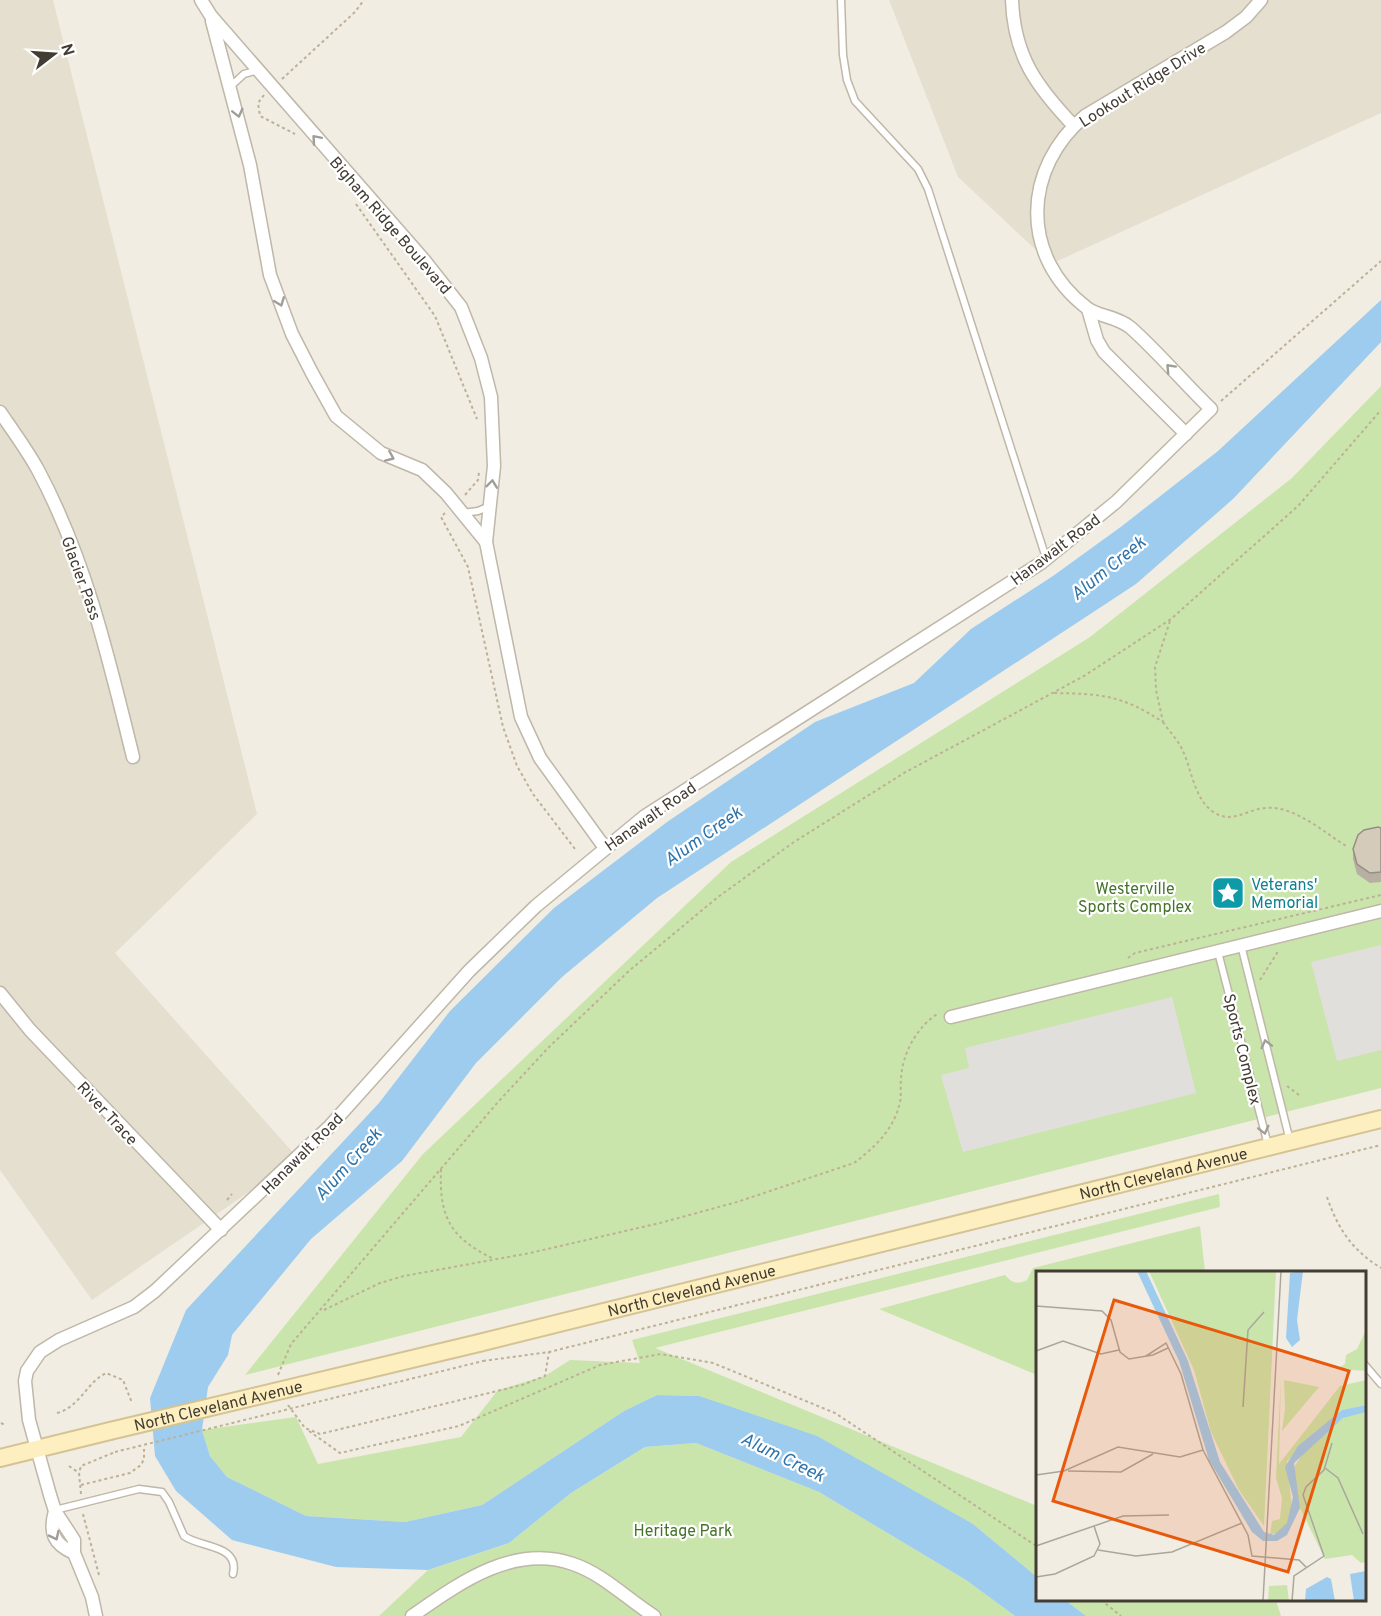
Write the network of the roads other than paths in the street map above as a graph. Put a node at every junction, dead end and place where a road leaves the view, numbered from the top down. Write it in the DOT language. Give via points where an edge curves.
graph roads {
  1 [pos="201,0"];
  2 [pos="841,0"];
  3 [pos="1012,0"];
  4 [pos="1261,0"];
  5 [pos="211,16"];
  6 [pos="259,70"];
  7 [pos="231,86"];
  8 [pos="1074,126"];
  9 [pos="1088,309"];
  10 [pos="1211,409"];
  11 [pos="0,412"];
  12 [pos="1185,434"];
  13 [pos="490,506"];
  14 [pos="462,513"];
  15 [pos="486,542"];
  16 [pos="1046,559"];
  17 [pos="133,757"];
  18 [pos="605,848"];
  19 [pos="1381,911"];
  20 [pos="1241,945"];
  21 [pos="1218,951"];
  22 [pos="0,993"];
  23 [pos="947,1014"];
  24 [pos="1381,1119"];
  25 [pos="1290,1142"];
  26 [pos="1269,1147"];
  27 [pos="221,1230"];
  28 [pos="1366,1365"];
  29 [pos="1381,1384"];
  30 [pos="37,1449"];
  31 [pos="0,1458"];
  32 [pos="55,1510"];
  33 [pos="232,1574"];
  34 [pos="96,1616"];
  35 [pos="412,1616"];
  36 [pos="654,1616"];
  1 -- 5 [label="street, Bigham Ridge Boulevard"];
  2 -- 16 [label="lane" via="843,56 855,102 918,169 928,189"];
  3 -- 8 [label="street" via="1015,34 1026,67"];
  4 -- 8 [label="street, Lookout Ridge Drive" via="1227,32"];
  5 -- 6 [label="street, Bigham Ridge Boulevard"];
  5 -- 7 [label="street, Bigham Ridge Boulevard"];
  6 -- 7 [label="lane" via="244,74"];
  13 -- 6 [label="street, Bigham Ridge Boulevard, one-way" via="494,466 491,397 461,307"];
  7 -- 14 [label="street, Bigham Ridge Boulevard, one-way" via="270,275 292,334 312,373 336,416 381,453 422,470"];
  8 -- 9 [label="street, Lookout Ridge Drive" via="1051,155 1042,176 1037,219 1040,241 1050,264"];
  10 -- 9 [label="street, Lookout Ridge Drive, one-way" via="1121,320"];
  9 -- 12 [label="street, Lookout Ridge Drive" via="1104,352"];
  10 -- 12 [label="street, Hanawalt Road"];
  11 -- 17 [label="street, Glacier Pass" via="38,469 86,578"];
  12 -- 16 [label="street, Hanawalt Road" via="1116,502"];
  13 -- 14 [label="lane"];
  13 -- 15 [label="street, Bigham Ridge Boulevard"];
  14 -- 15 [label="street, Bigham Ridge Boulevard"];
  15 -- 18 [label="street, Bigham Ridge Boulevard" via="521,717 540,758"];
  16 -- 18 [label="street, Hanawalt Road" via="645,816"];
  18 -- 27 [label="street, Hanawalt Road" via="536,906 469,971 330,1126"];
  19 -- 20 [label="street"];
  20 -- 21 [label="street"];
  25 -- 20 [label="lane, Sports Complex, one-way"];
  21 -- 23 [label="street"];
  21 -- 26 [label="lane, Sports Complex, one-way"];
  22 -- 27 [label="street, River Trace"];
  24 -- 25 [label="main road, North Cleveland Avenue"];
  25 -- 26 [label="main road, North Cleveland Avenue"];
  26 -- 30 [label="main road, North Cleveland Avenue, bridge"];
  27 -- 30 [label="street, Hanawalt Road" via="134,1307 59,1340 34,1359 27,1371 25,1391"];
  28 -- 29 [label="lane"];
  30 -- 31 [label="main road, North Cleveland Avenue"];
  30 -- 32 [label="street, Hanawalt Road"];
  32 -- 33 [label="lane" via="139,1489 162,1492 184,1536 219,1548 230,1557"];
  32 -- 34 [label="street, Hanawalt Road" via="74,1540 74,1553"];
  35 -- 36 [label="street" via="457,1584 490,1568 546,1559 573,1564 625,1593"];
}
